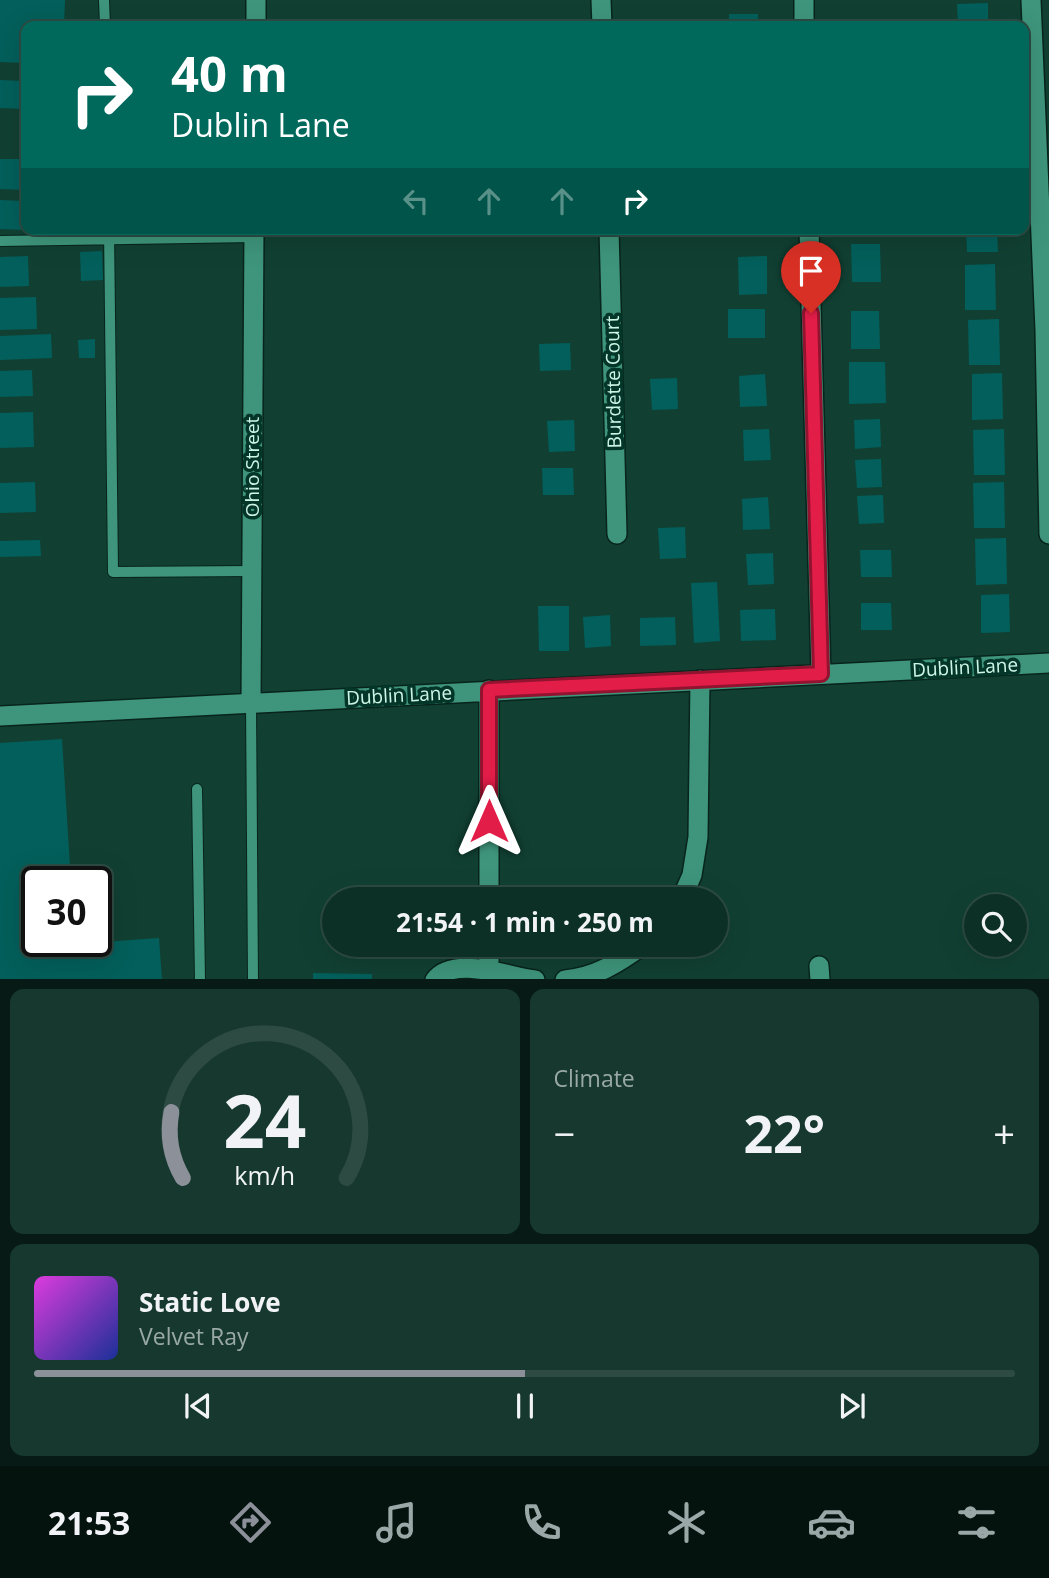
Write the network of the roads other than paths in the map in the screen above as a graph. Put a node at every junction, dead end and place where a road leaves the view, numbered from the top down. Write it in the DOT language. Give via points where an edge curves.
graph roads {
  1 [pos="104,0"];
  2 [pos="256,0"];
  3 [pos="601,0"];
  4 [pos="804,0"];
  5 [pos="1031,0"];
  6 [pos="105,21"];
  7 [pos="256,21"];
  8 [pos="601,21"];
  9 [pos="804,21"];
  10 [pos="93,235"];
  11 [pos="109,235"];
  12 [pos="254,235"];
  13 [pos="609,235"];
  14 [pos="809,235"];
  15 [pos="0,241"];
  16 [pos="617,534"];
  17 [pos="1049,534"];
  18 [pos="252,571"];
  19 [pos="1049,663"];
  20 [pos="821,674"];
  21 [pos="700,680"];
  22 [pos="489,690"];
  23 [pos="251,704"];
  24 [pos="0,716"];
  25 [pos="197,789"];
  26 [pos="489,887"];
  27 [pos="687,887"];
  28 [pos="489,957"];
  29 [pos="627,957"];
  30 [pos="489,970"];
  31 [pos="200,979"];
  32 [pos="253,979"];
  33 [pos="435,979"];
  34 [pos="535,979"];
  35 [pos="565,979"];
  1 -- 6 [label="lane"];
  2 -- 7 [label="street"];
  3 -- 8 [label="street"];
  4 -- 9 [label="street"];
  5 -- 17 [label="street"];
  10 -- 15 [label="lane"];
  11 -- 18 [label="lane" via="113,572"];
  12 -- 18 [label="street, Ohio Street"];
  13 -- 16 [label="street, Burdette Court"];
  14 -- 20 [label="street"];
  18 -- 23 [label="street, Ohio Street"];
  19 -- 20 [label="street, Dublin Lane"];
  20 -- 21 [label="street, Dublin Lane"];
  21 -- 22 [label="street, Dublin Lane"];
  21 -- 27 [label="street" via="698,838"];
  22 -- 23 [label="street, Dublin Lane"];
  22 -- 26 [label="street"];
  23 -- 24 [label="street, Dublin Lane"];
  23 -- 32 [label="lane"];
  25 -- 31 [label="lane"];
  28 -- 30 [label="street"];
  29 -- 35 [label="street" via="613,967"];
  30 -- 33 [label="street" via="458,968"];
  30 -- 34 [label="street"];
}
